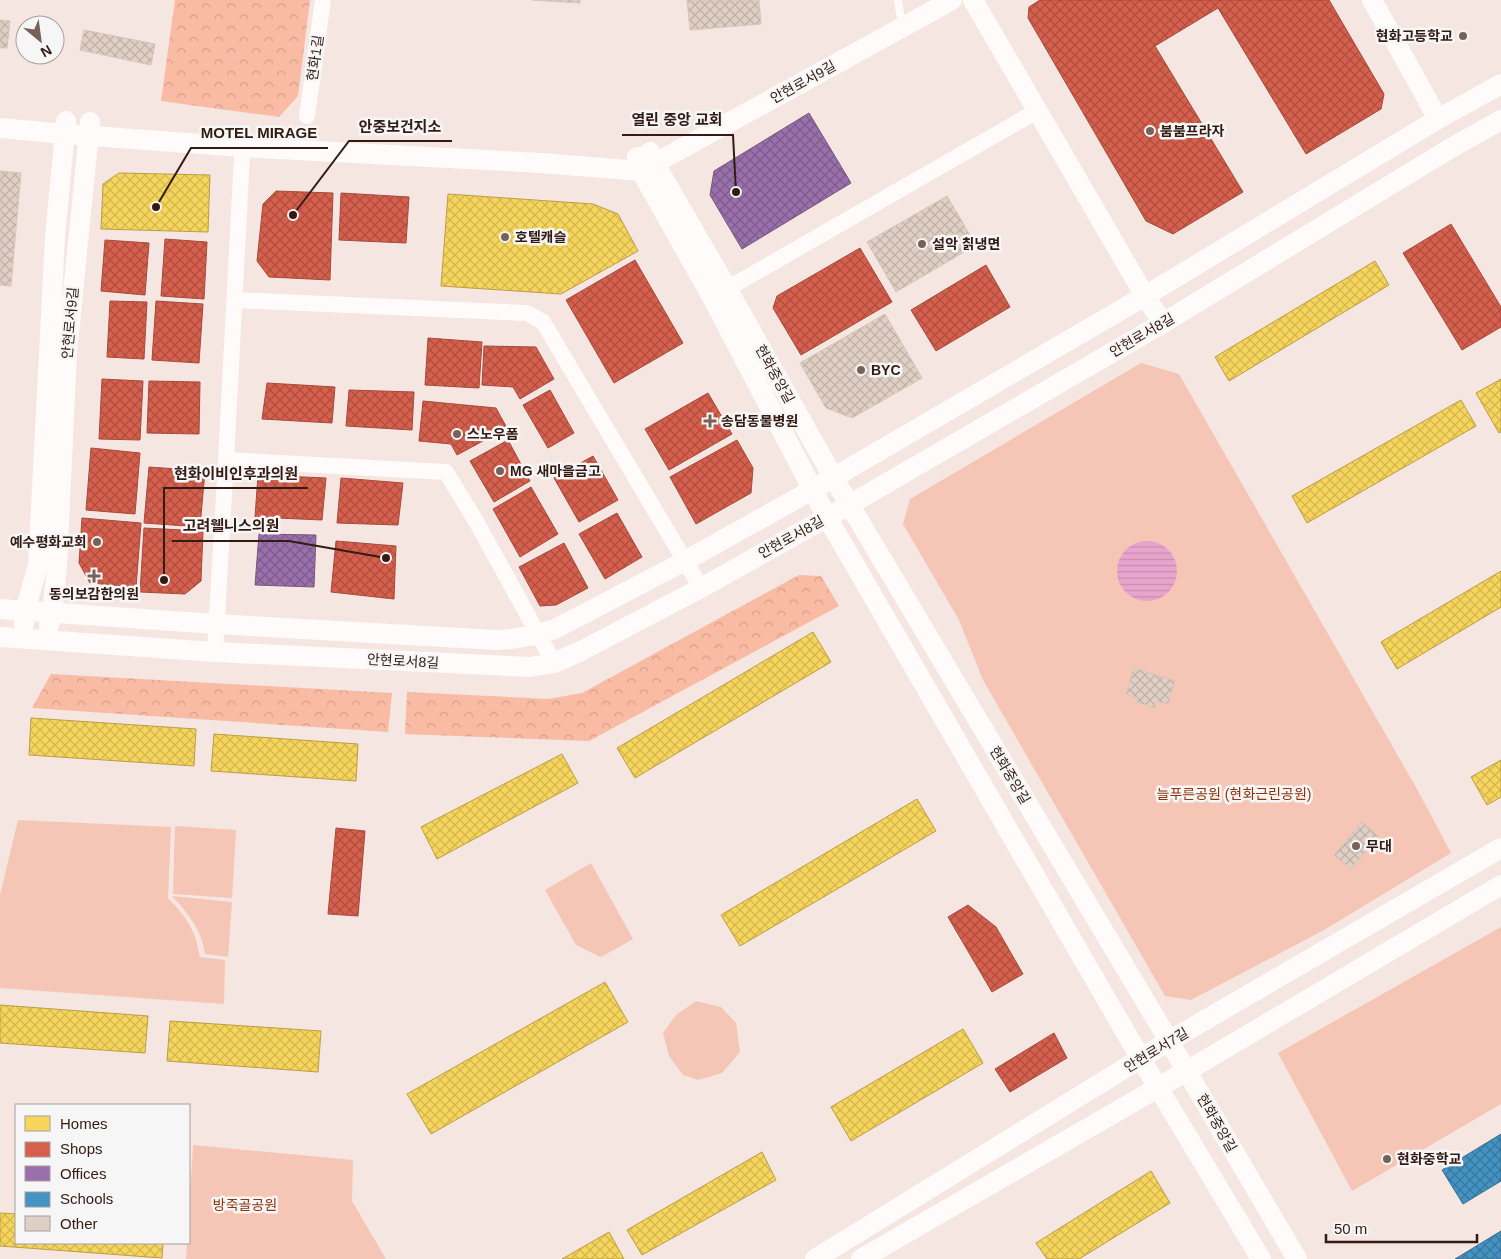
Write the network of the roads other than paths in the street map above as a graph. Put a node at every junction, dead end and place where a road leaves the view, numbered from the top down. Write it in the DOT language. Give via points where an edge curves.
graph roads {
  1 [pos="323,0"];
  2 [pos="925,0"];
  3 [pos="952,0"];
  4 [pos="973,0"];
  5 [pos="1372,0"];
  6 [pos="899,7"];
  7 [pos="1501,84"];
  8 [pos="1037,111"];
  9 [pos="0,116"];
  10 [pos="306,116"];
  11 [pos="1438,119"];
  12 [pos="1501,120"];
  13 [pos="0,128"];
  14 [pos="65,128"];
  15 [pos="89,129"];
  16 [pos="243,142"];
  17 [pos="646,161"];
  18 [pos="720,293"];
  19 [pos="1145,296"];
  20 [pos="235,300"];
  21 [pos="1163,323"];
  22 [pos="226,460"];
  23 [pos="833,478"];
  24 [pos="812,490"];
  25 [pos="849,505"];
  26 [pos="827,517"];
  27 [pos="685,561"];
  28 [pos="701,588"];
  29 [pos="0,609"];
  30 [pos="25,611"];
  31 [pos="52,613"];
  32 [pos="216,624"];
  33 [pos="538,634"];
  34 [pos="0,637"];
  35 [pos="23,639"];
  36 [pos="46,640"];
  37 [pos="215,652"];
  38 [pos="554,664"];
  39 [pos="1501,848"];
  40 [pos="1501,885"];
  41 [pos="1170,1041"];
  42 [pos="1141,1059"];
  43 [pos="1187,1071"];
  44 [pos="1158,1087"];
  45 [pos="815,1259"];
  46 [pos="860,1259"];
  47 [pos="1261,1259"];
  48 [pos="1296,1259"];
  1 -- 10 [label="street, 현화1길"];
  2 -- 6 [label="street, 안현로서9길"];
  3 -- 17 [label="street, 안현로서9길"];
  4 -- 8 [label="street"];
  5 -- 11 [label="street"];
  6 -- 17 [label="street, 안현로서9길"];
  7 -- 11 [label="street, 안현로서8길"];
  8 -- 18 [label="street"];
  8 -- 19 [label="street"];
  9 -- 14 [label="street"];
  11 -- 19 [label="street, 안현로서8길"];
  12 -- 21 [label="street, 안현로서8길"];
  13 -- 14 [label="street"];
  14 -- 15 [label="street"];
  14 -- 30 [label="street" via="55,237 38,565"];
  15 -- 16 [label="street"];
  15 -- 31 [label="street, 안현로서9길" via="67,354"];
  16 -- 17 [label="street" via="540,163"];
  16 -- 20 [label="street"];
  17 -- 18 [label="street"];
  18 -- 23 [label="street, 현화중앙길"];
  18 -- 24 [label="street"];
  19 -- 21 [label="street"];
  19 -- 23 [label="street, 안현로서8길"];
  20 -- 22 [label="street"];
  20 -- 27 [label="street" via="526,313 544,322"];
  21 -- 25 [label="street, 안현로서8길"];
  22 -- 32 [label="street"];
  22 -- 33 [label="street" via="446,472 478,523"];
  23 -- 24 [label="street, 안현로서8길"];
  23 -- 25 [label="street, 현화중앙길"];
  24 -- 26 [label="street"];
  24 -- 27 [label="street, 안현로서8길"];
  25 -- 26 [label="street, 안현로서8길"];
  25 -- 41 [label="street, 현화중앙길"];
  26 -- 28 [label="street, 안현로서8길"];
  26 -- 42 [label="street"];
  27 -- 28 [label="street"];
  27 -- 33 [label="street, 안현로서8길" via="555,629"];
  28 -- 38 [label="street, 안현로서8길"];
  29 -- 30 [label="street, 안현로서8길"];
  30 -- 31 [label="street, 안현로서8길"];
  30 -- 35 [label="street"];
  31 -- 32 [label="street, 안현로서8길"];
  31 -- 36 [label="street, 안현로서9길"];
  32 -- 33 [label="street, 안현로서8길" via="497,640"];
  32 -- 37 [label="street"];
  33 -- 38 [label="street"];
  34 -- 35 [label="street, 안현로서8길"];
  35 -- 36 [label="street, 안현로서8길"];
  36 -- 37 [label="street, 안현로서8길"];
  37 -- 38 [label="street, 안현로서8길" via="530,667"];
  39 -- 41 [label="street, 안현로서7길"];
  40 -- 43 [label="street"];
  41 -- 42 [label="street, 안현로서7길"];
  41 -- 43 [label="street, 현화중앙길"];
  42 -- 44 [label="street"];
  42 -- 45 [label="street, 안현로서7길"];
  43 -- 44 [label="street"];
  43 -- 48 [label="street, 현화중앙길"];
  44 -- 46 [label="street"];
  44 -- 47 [label="street"];
}
